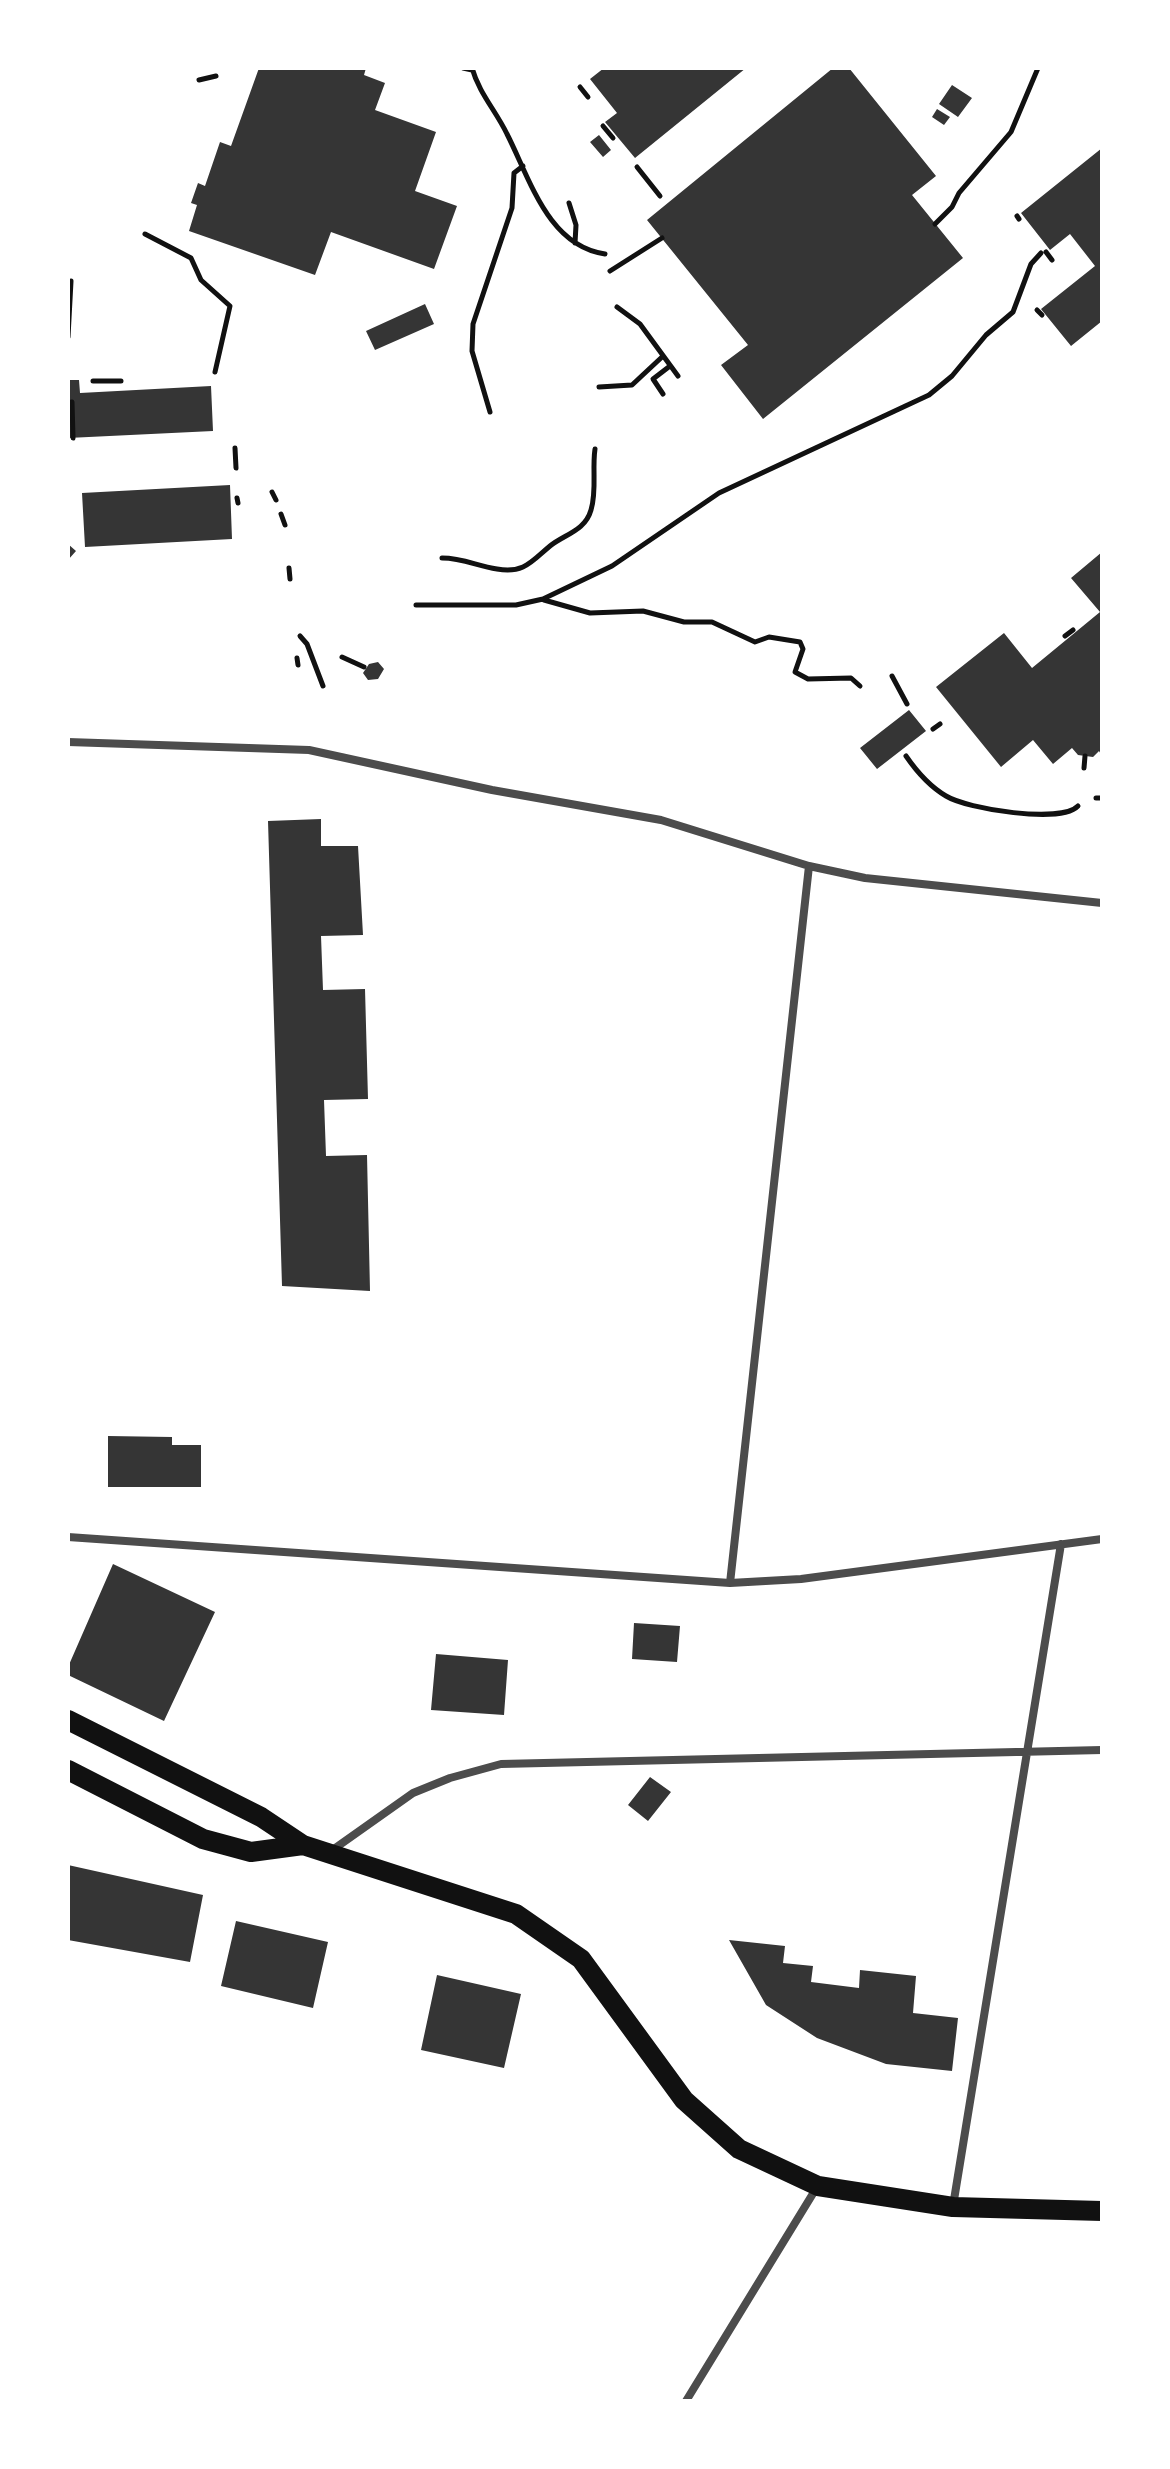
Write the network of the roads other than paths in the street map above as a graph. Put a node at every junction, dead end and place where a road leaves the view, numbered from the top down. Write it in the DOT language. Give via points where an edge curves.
graph roads {
  1 [pos="68,742"];
  2 [pos="809,866"];
  3 [pos="1102,903"];
  4 [pos="68,1537"];
  5 [pos="1102,1539"];
  6 [pos="1061,1544"];
  7 [pos="730,1583"];
  8 [pos="68,1720"];
  9 [pos="1102,1750"];
  10 [pos="1027,1754"];
  11 [pos="68,1770"];
  12 [pos="303,1845"];
  13 [pos="328,1853"];
  14 [pos="818,2186"];
  15 [pos="953,2207"];
  16 [pos="1102,2211"];
  17 [pos="686,2401"];
  1 -- 2 [label="street" via="309,750 661,820"];
  2 -- 3 [label="street" via="865,878"];
  2 -- 7 [label="street"];
  4 -- 7 [label="street"];
  5 -- 6 [label="street"];
  6 -- 7 [label="street" via="801,1579"];
  6 -- 10 [label="street"];
  8 -- 12 [label="main road" via="261,1817"];
  9 -- 10 [label="street"];
  10 -- 13 [label="street" via="501,1764 413,1793"];
  10 -- 15 [label="street"];
  11 -- 12 [label="main road" via="203,1839 251,1852"];
  12 -- 13 [label="main road"];
  13 -- 14 [label="main road" via="516,1914 581,1959 684,2100 739,2149"];
  14 -- 15 [label="main road"];
  14 -- 17 [label="street"];
  15 -- 16 [label="main road"];
}
